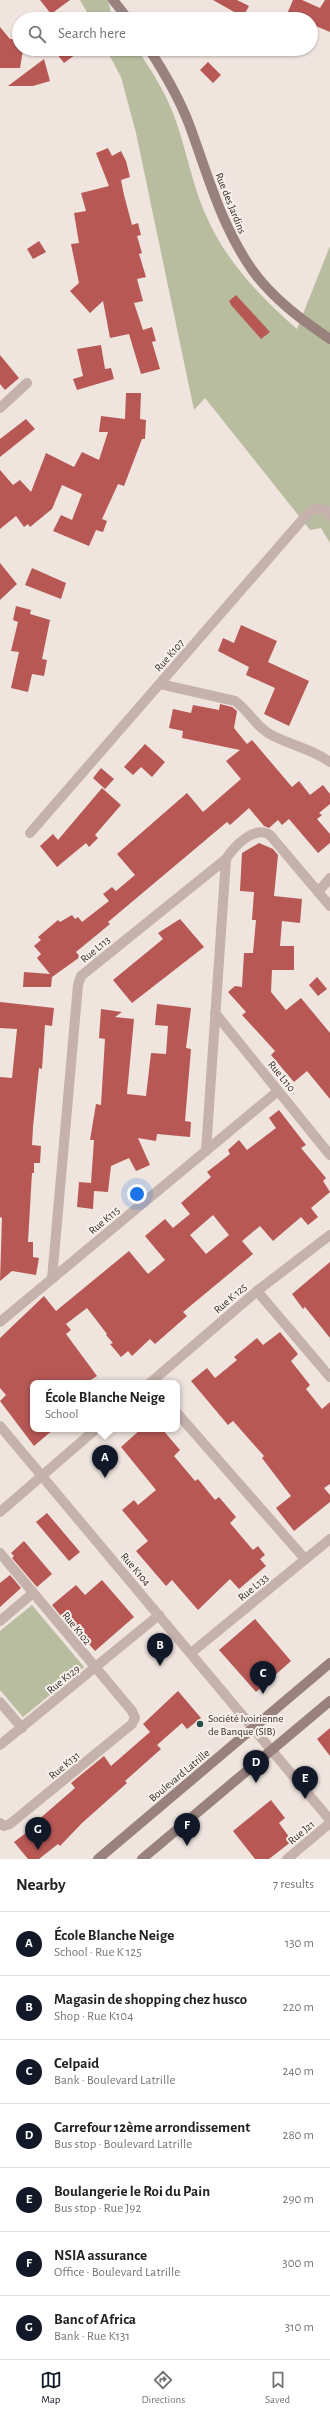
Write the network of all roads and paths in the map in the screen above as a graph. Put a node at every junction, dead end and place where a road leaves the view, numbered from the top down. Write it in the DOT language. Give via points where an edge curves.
graph roads {
  1 [pos="113,0"];
  2 [pos="122,12"];
  3 [pos="153,56"];
  4 [pos="330,339"];
  5 [pos="27,383"];
  6 [pos="0,408"];
  7 [pos="330,516"];
  8 [pos="160,684"];
  9 [pos="330,762"];
  10 [pos="30,833"];
  11 [pos="226,859"];
  12 [pos="330,878"];
  13 [pos="318,892"];
  14 [pos="330,906"];
  15 [pos="215,1013"];
  16 [pos="278,1091"];
  17 [pos="206,1151"];
  18 [pos="330,1155"];
  19 [pos="330,1235"];
  20 [pos="52,1279"];
  21 [pos="257,1291"];
  22 [pos="0,1322"];
  23 [pos="330,1377"];
  24 [pos="153,1380"];
  25 [pos="180,1416"];
  26 [pos="0,1426"];
  27 [pos="92,1432"];
  28 [pos="42,1475"];
  29 [pos="0,1512"];
  30 [pos="330,1539"];
  31 [pos="0,1554"];
  32 [pos="304,1559"];
  33 [pos="33,1593"];
  34 [pos="159,1615"];
  35 [pos="0,1621"];
  36 [pos="191,1653"];
  37 [pos="330,1662"];
  38 [pos="94,1668"];
  39 [pos="330,1701"];
  40 [pos="0,1702"];
  41 [pos="135,1718"];
  42 [pos="22,1728"];
  43 [pos="254,1728"];
  44 [pos="0,1745"];
  45 [pos="272,1750"];
  46 [pos="330,1820"];
  47 [pos="330,1823"];
  48 [pos="2,1824"];
  49 [pos="98,1859"];
  50 [pos="142,1859"];
  51 [pos="288,1859"];
  1 -- 2 [label="main road"];
  3 -- 4 [label="main road, Rue des Jardins" via="189,123 217,205 234,242 276,298 304,322"];
  5 -- 6 [label="street"];
  7 -- 8 [label="street, Rue K107" via="327,511 318,508 309,512"];
  8 -- 9 [label="street" via="235,701 268,733 321,755"];
  8 -- 10 [label="street, Rue K107"];
  11 -- 13 [label="street, Rue L113" via="232,848 258,831 264,831"];
  11 -- 15 [label="street"];
  11 -- 20 [label="street, Rue L113" via="89,969 80,980"];
  12 -- 13 [label="street"];
  13 -- 14 [label="street, Rue L113"];
  15 -- 16 [label="street, Rue L110"];
  15 -- 17 [label="street"];
  16 -- 17 [label="street, Rue K115"];
  16 -- 18 [label="street, Rue L110"];
  17 -- 20 [label="street, Rue K115"];
  19 -- 21 [label="street, Rue K 125"];
  20 -- 22 [label="street, Rue K115"];
  21 -- 23 [label="street"];
  21 -- 24 [label="street, Rue K 125"];
  25 -- 32 [label="street"];
  26 -- 28 [label="street, Rue K104"];
  27 -- 28 [label="street"];
  28 -- 29 [label="street"];
  28 -- 34 [label="street, Rue K104"];
  30 -- 32 [label="street, Rue L133"];
  31 -- 33 [label="street, Rue K102"];
  32 -- 36 [label="street, Rue L133"];
  33 -- 35 [label="street"];
  33 -- 38 [label="street, Rue K102"];
  34 -- 36 [label="street, Rue K104"];
  34 -- 38 [label="street, Rue K129"];
  36 -- 43 [label="street, Rue K104"];
  37 -- 43 [label="main road, Boulevard Latrille"];
  38 -- 41 [label="street, Rue K102"];
  38 -- 42 [label="street, Rue K129"];
  39 -- 45 [label="main road"];
  40 -- 42 [label="street"];
  41 -- 48 [label="street, Rue K131" via="132,1724 10,1824"];
  42 -- 44 [label="street, Rue K129"];
  43 -- 45 [label="street, Rue K104"];
  43 -- 49 [label="main road, Boulevard Latrille"];
  45 -- 46 [label="street, Rue K104"];
  45 -- 50 [label="main road"];
  47 -- 51 [label="street, Rue J21"];
}
